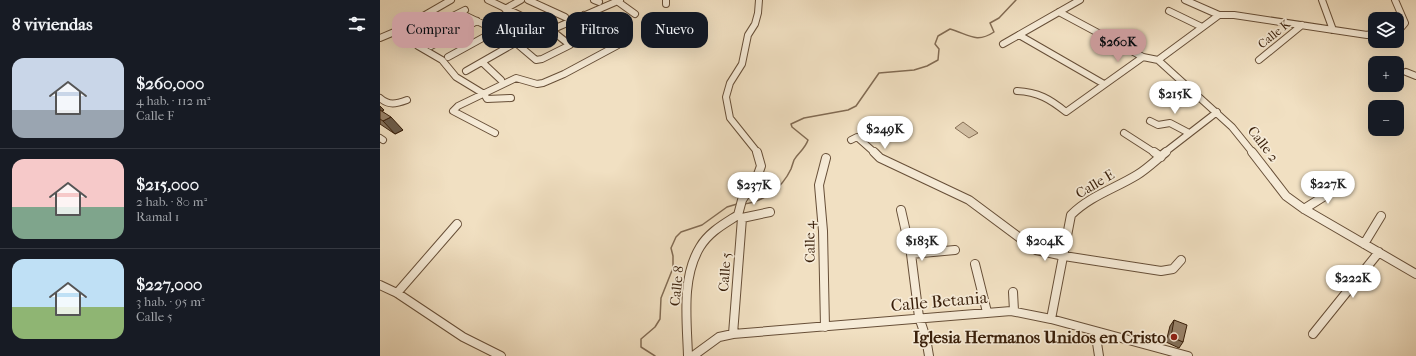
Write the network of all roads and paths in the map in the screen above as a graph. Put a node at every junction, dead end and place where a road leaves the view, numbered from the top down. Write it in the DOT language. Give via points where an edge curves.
graph roads {
  1 [pos="451,0"];
  2 [pos="488,0"];
  3 [pos="521,0"];
  4 [pos="528,0"];
  5 [pos="618,0"];
  6 [pos="759,0"];
  7 [pos="1080,0"];
  8 [pos="1185,0"];
  9 [pos="1322,0"];
  10 [pos="1395,0"];
  11 [pos="505,8"];
  12 [pos="1169,11"];
  13 [pos="430,12"];
  14 [pos="513,12"];
  15 [pos="589,12"];
  16 [pos="1059,12"];
  17 [pos="1400,12"];
  18 [pos="635,14"];
  19 [pos="1219,15"];
  20 [pos="565,17"];
  21 [pos="474,19"];
  22 [pos="477,21"];
  23 [pos="474,23"];
  24 [pos="482,23"];
  25 [pos="1302,25"];
  26 [pos="1202,27"];
  27 [pos="1333,30"];
  28 [pos="392,33"];
  29 [pos="1020,35"];
  30 [pos="1368,35"];
  31 [pos="558,36"];
  32 [pos="380,38"];
  33 [pos="482,38"];
  34 [pos="1003,44"];
  35 [pos="421,48"];
  36 [pos="508,48"];
  37 [pos="522,48"];
  38 [pos="612,48"];
  39 [pos="448,57"];
  40 [pos="1142,57"];
  41 [pos="1158,60"];
  42 [pos="1259,60"];
  43 [pos="483,63"];
  44 [pos="466,71"];
  45 [pos="1406,72"];
  46 [pos="1416,76"];
  47 [pos="501,80"];
  48 [pos="1104,84"];
  49 [pos="1017,91"];
  50 [pos="484,94"];
  51 [pos="380,98"];
  52 [pos="511,98"];
  53 [pos="407,100"];
  54 [pos="1217,112"];
  55 [pos="1150,121"];
  56 [pos="495,133"];
  57 [pos="1124,133"];
  58 [pos="1189,133"];
  59 [pos="852,140"];
  60 [pos="1161,157"];
  61 [pos="826,158"];
  62 [pos="1337,184"];
  63 [pos="1304,209"];
  64 [pos="740,210"];
  65 [pos="901,210"];
  66 [pos="770,212"];
  67 [pos="1381,216"];
  68 [pos="457,224"];
  69 [pos="1364,244"];
  70 [pos="955,250"];
  71 [pos="1379,252"];
  72 [pos="911,254"];
  73 [pos="1064,256"];
  74 [pos="1181,260"];
  75 [pos="975,264"];
  76 [pos="1416,274"];
  77 [pos="380,285"];
  78 [pos="1013,292"];
  79 [pos="397,293"];
  80 [pos="1014,311"];
  81 [pos="987,312"];
  82 [pos="919,317"];
  83 [pos="1051,319"];
  84 [pos="825,327"];
  85 [pos="1098,332"];
  86 [pos="733,334"];
  87 [pos="1313,334"];
  88 [pos="501,356"];
  89 [pos="688,356"];
  90 [pos="694,356"];
  91 [pos="929,356"];
  92 [pos="1099,356"];
  93 [pos="1188,356"];
  1 -- 13 [label="street"];
  2 -- 11 [label="street"];
  3 -- 11 [label="street"];
  4 -- 20 [label="street"];
  5 -- 15 [label="street"];
  5 -- 18 [label="street"];
  6 -- 64 [label="street" via="756,24 748,35 742,64 730,83 726,97 730,118 757,151 761,166"];
  7 -- 16 [label="street"];
  8 -- 19 [label="street"];
  9 -- 27 [label="street"];
  10 -- 17 [label="street"];
  11 -- 14 [label="street"];
  12 -- 26 [label="street"];
  16 -- 29 [label="street"];
  16 -- 40 [label="street"];
  19 -- 25 [label="street"];
  19 -- 26 [label="street"];
  21 -- 22 [label="street"];
  22 -- 23 [label="street"];
  22 -- 24 [label="street"];
  25 -- 27 [label="street"];
  25 -- 42 [label="street, Calle K"];
  26 -- 41 [label="street"];
  27 -- 30 [label="street"];
  28 -- 32 [label="street"];
  29 -- 34 [label="street"];
  29 -- 48 [label="street"];
  31 -- 37 [label="street" via="570,45 542,59 536,60"];
  33 -- 39 [label="street"];
  35 -- 50 [label="street" via="442,60 456,77"];
  36 -- 43 [label="street"];
  38 -- 50 [label="street" via="538,84 516,78"];
  40 -- 41 [label="street"];
  40 -- 48 [label="street"];
  41 -- 54 [label="street, Calle 2"];
  43 -- 44 [label="street"];
  43 -- 47 [label="street"];
  45 -- 46 [label="street"];
  48 -- 49 [label="street" via="1066,112 1043,95"];
  50 -- 52 [label="street" via="487,99"];
  50 -- 56 [label="street" via="453,111"];
  51 -- 53 [label="street" via="392,104"];
  54 -- 58 [label="street, Calle E"];
  54 -- 63 [label="street, Calle 2" via="1232,127 1286,196"];
  55 -- 58 [label="street" via="1158,125 1170,123"];
  57 -- 60 [label="street"];
  58 -- 60 [label="street, Calle E"];
  59 -- 73 [label="street" via="857,137 880,158 969,200 1036,250"];
  60 -- 73 [label="street, Calle E" via="1137,174 1097,195 1071,215"];
  61 -- 84 [label="street, Calle 4" via="819,184 823,231"];
  62 -- 63 [label="street"];
  63 -- 69 [label="street, Calle 2"];
  64 -- 66 [label="street"];
  64 -- 86 [label="street, Calle 5"];
  64 -- 89 [label="street, Calle 8" via="709,235 690,268"];
  65 -- 72 [label="street"];
  67 -- 69 [label="street"];
  68 -- 79 [label="street"];
  69 -- 71 [label="street, Calle 2"];
  70 -- 72 [label="street"];
  71 -- 76 [label="street, Calle 2"];
  71 -- 87 [label="street"];
  72 -- 82 [label="street"];
  73 -- 74 [label="street" via="1161,271 1173,269"];
  73 -- 83 [label="street, Calle E"];
  75 -- 81 [label="street"];
  77 -- 79 [label="street"];
  78 -- 80 [label="street"];
  79 -- 88 [label="street" via="463,337"];
  80 -- 81 [label="street, Calle Betania"];
  80 -- 83 [label="street, Calle Betania"];
  81 -- 82 [label="street, Calle Betania"];
  82 -- 84 [label="street, Calle Betania"];
  82 -- 91 [label="street"];
  83 -- 85 [label="street, Calle Betania"];
  84 -- 86 [label="street, Calle Betania"];
  85 -- 92 [label="street"];
  85 -- 93 [label="street, Calle Betania"];
  86 -- 90 [label="street, Calle Betania" via="719,337"];
}
